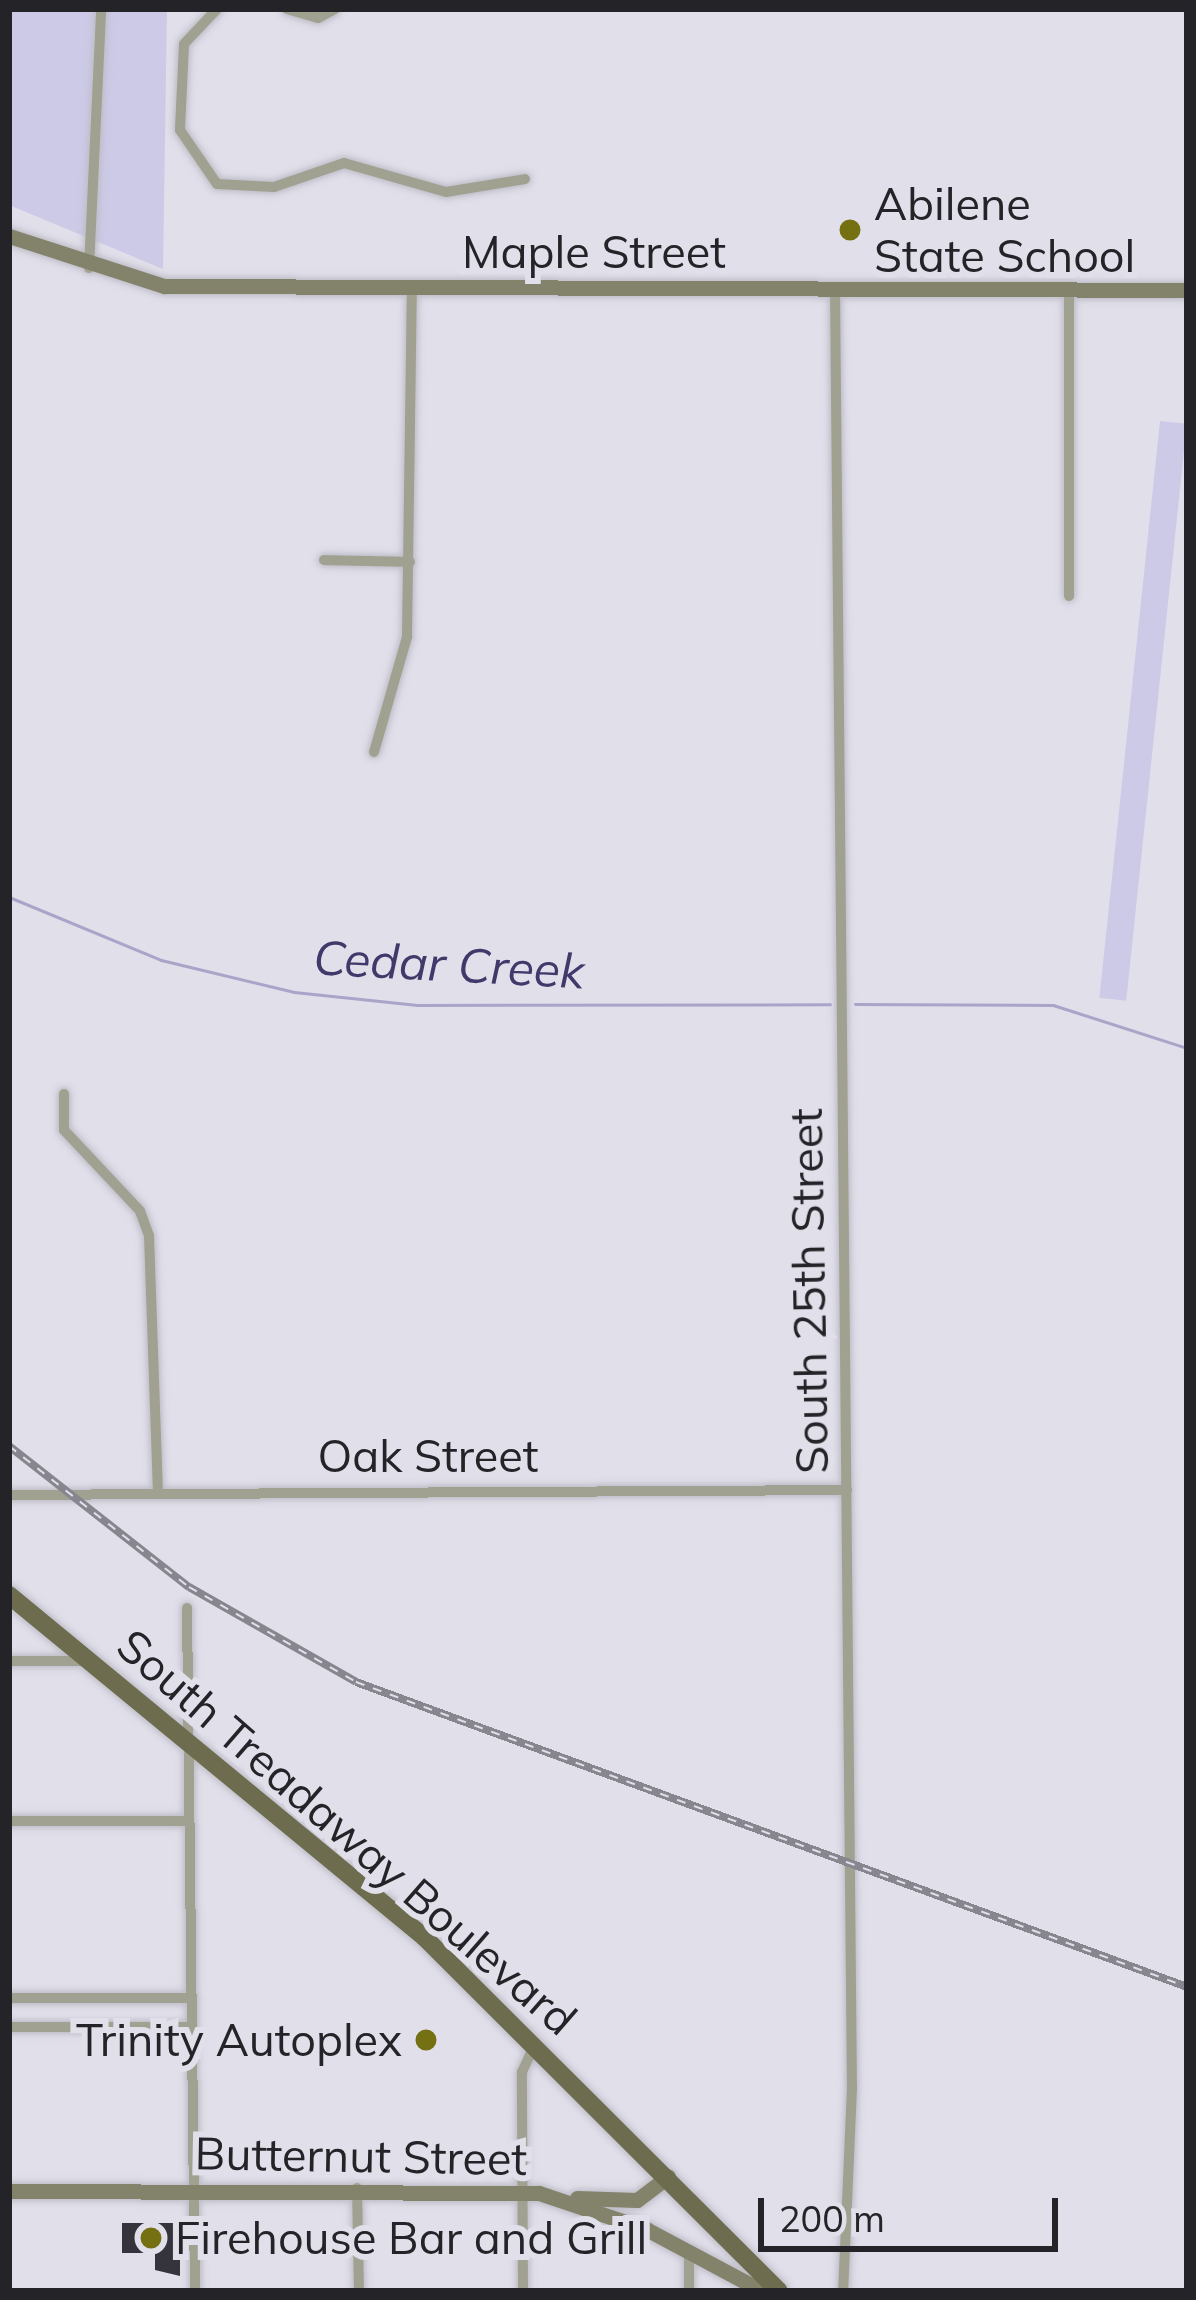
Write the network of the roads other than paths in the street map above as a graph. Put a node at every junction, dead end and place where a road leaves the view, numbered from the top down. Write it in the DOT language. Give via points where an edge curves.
graph roads {
  1 [pos="101,9"];
  2 [pos="217,9"];
  3 [pos="287,9"];
  4 [pos="334,9"];
  5 [pos="524,179"];
  6 [pos="9,236"];
  7 [pos="89,268"];
  8 [pos="412,286"];
  9 [pos="835,289"];
  10 [pos="1069,290"];
  11 [pos="1187,290"];
  12 [pos="324,560"];
  13 [pos="410,562"];
  14 [pos="1070,596"];
  15 [pos="374,752"];
  16 [pos="64,1094"];
  17 [pos="847,1490"];
  18 [pos="158,1492"];
  19 [pos="9,1495"];
  20 [pos="9,1595"];
  21 [pos="187,1609"];
  22 [pos="9,1661"];
  23 [pos="88,1661"];
  24 [pos="190,1744"];
  25 [pos="9,1821"];
  26 [pos="187,1821"];
  27 [pos="9,1998"];
  28 [pos="191,1998"];
  29 [pos="191,2026"];
  30 [pos="9,2027"];
  31 [pos="536,2043"];
  32 [pos="668,2177"];
  33 [pos="357,2188"];
  34 [pos="194,2189"];
  35 [pos="9,2191"];
  36 [pos="521,2191"];
  37 [pos="556,2196"];
  38 [pos="689,2248"];
  39 [pos="195,2291"];
  40 [pos="359,2291"];
  41 [pos="523,2291"];
  42 [pos="689,2291"];
  43 [pos="762,2291"];
  44 [pos="779,2291"];
  45 [pos="843,2291"];
  1 -- 7 [label="street"];
  2 -- 5 [label="street" via="184,44 181,130 217,184 274,187 344,163 446,192"];
  3 -- 4 [label="street" via="318,18"];
  6 -- 7 [label="main road, Maple Street"];
  7 -- 8 [label="main road, Maple Street" via="164,286"];
  8 -- 9 [label="main road, Maple Street"];
  8 -- 13 [label="street"];
  9 -- 10 [label="main road, Maple Street"];
  9 -- 17 [label="street, South 25th Street"];
  10 -- 11 [label="main road, Maple Street"];
  10 -- 14 [label="street"];
  12 -- 13 [label="street"];
  13 -- 15 [label="street" via="407,637"];
  16 -- 18 [label="street" via="64,1130 140,1211 149,1236"];
  17 -- 18 [label="street, Oak Street"];
  17 -- 45 [label="street, South 25th Street" via="853,2088"];
  18 -- 19 [label="street, Oak Street"];
  20 -- 23 [label="main road, South Treadaway Boulevard"];
  21 -- 24 [label="street"];
  22 -- 23 [label="street"];
  23 -- 24 [label="main road, South Treadaway Boulevard"];
  24 -- 26 [label="street"];
  24 -- 31 [label="main road, South Treadaway Boulevard"];
  25 -- 26 [label="street"];
  26 -- 28 [label="street"];
  27 -- 28 [label="street"];
  28 -- 29 [label="street"];
  29 -- 30 [label="street"];
  29 -- 34 [label="street"];
  31 -- 32 [label="main road, South Treadaway Boulevard"];
  31 -- 36 [label="street" via="522,2072"];
  32 -- 37 [label="main road" via="637,2200"];
  32 -- 44 [label="main road, South Treadaway Boulevard"];
  33 -- 34 [label="main road, Butternut Street"];
  33 -- 36 [label="main road, Butternut Street"];
  33 -- 40 [label="street"];
  34 -- 35 [label="main road, Butternut Street"];
  34 -- 39 [label="street"];
  36 -- 37 [label="main road, Butternut Street"];
  36 -- 41 [label="street"];
  37 -- 38 [label="main road, Butternut Street"];
  38 -- 42 [label="street"];
  38 -- 43 [label="main road, Butternut Street"];
}
